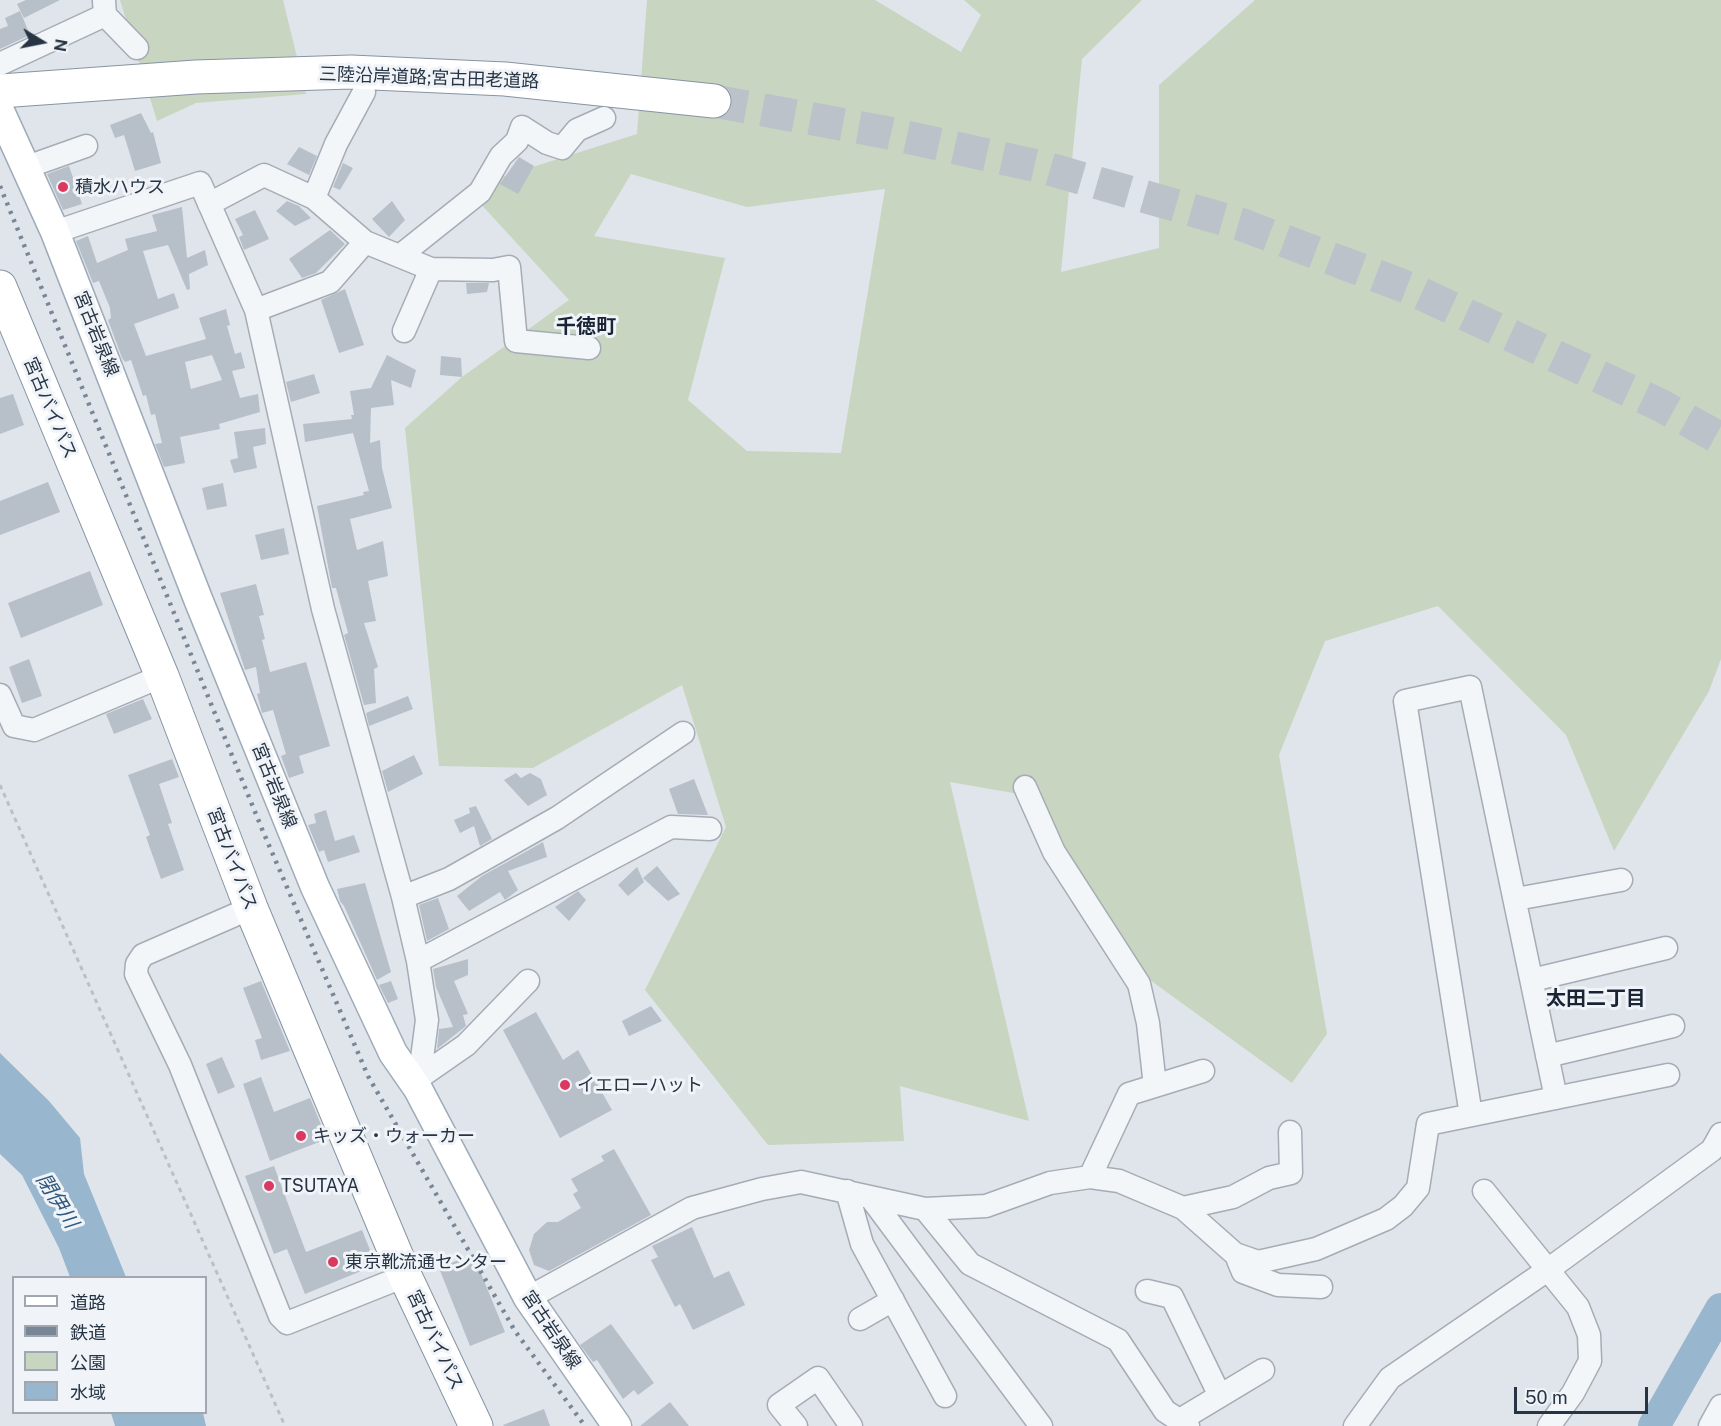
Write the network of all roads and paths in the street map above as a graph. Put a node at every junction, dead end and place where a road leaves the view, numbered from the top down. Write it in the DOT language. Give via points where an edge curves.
graph roads {
  1 [pos="104,8"];
  2 [pos="137,48"];
  3 [pos="0,64"];
  4 [pos="0,91"];
  5 [pos="364,92"];
  6 [pos="714,100"];
  7 [pos="0,111"];
  8 [pos="604,118"];
  9 [pos="86,146"];
  10 [pos="24,168"];
  11 [pos="314,198"];
  12 [pos="209,204"];
  13 [pos="55,232"];
  14 [pos="365,242"];
  15 [pos="401,255"];
  16 [pos="431,270"];
  17 [pos="0,287"];
  18 [pos="256,310"];
  19 [pos="404,331"];
  20 [pos="589,348"];
  21 [pos="162,676"];
  22 [pos="0,695"];
  23 [pos="683,733"];
  24 [pos="0,785"];
  25 [pos="1025,787"];
  26 [pos="710,829"];
  27 [pos="1621,879"];
  28 [pos="403,897"];
  29 [pos="1516,899"];
  30 [pos="251,908"];
  31 [pos="1666,948"];
  32 [pos="418,961"];
  33 [pos="1532,980"];
  34 [pos="528,981"];
  35 [pos="1673,1026"];
  36 [pos="1547,1056"];
  37 [pos="1203,1071"];
  38 [pos="1668,1075"];
  39 [pos="419,1083"];
  40 [pos="1155,1086"];
  41 [pos="1556,1098"];
  42 [pos="1471,1115"];
  43 [pos="1290,1132"];
  44 [pos="1721,1134"];
  45 [pos="1090,1177"];
  46 [pos="847,1191"];
  47 [pos="1484,1191"];
  48 [pos="872,1198"];
  49 [pos="1183,1208"];
  50 [pos="925,1209"];
  51 [pos="1234,1254"];
  52 [pos="1549,1269"];
  53 [pos="405,1276"];
  54 [pos="1321,1287"];
  55 [pos="1147,1291"];
  56 [pos="528,1298"];
  57 [pos="893,1300"];
  58 [pos="860,1319"];
  59 [pos="1263,1370"];
  60 [pos="945,1396"];
  61 [pos="1220,1396"];
  62 [pos="1721,1406"];
  63 [pos="1184,1423"];
  64 [pos="285,1426"];
  65 [pos="475,1426"];
  66 [pos="617,1426"];
  67 [pos="796,1426"];
  68 [pos="851,1426"];
  69 [pos="1041,1426"];
  70 [pos="1355,1426"];
  71 [pos="1549,1426"];
  72 [pos="1710,1426"];
  1 -- 2 [label="street"];
  1 -- 3 [label="street"];
  4 -- 6 [label="highway, 三陸沿岸道路;宮古田老道路" via="196,77 375,73 506,79"];
  5 -- 11 [label="street" via="336,144"];
  7 -- 10 [label="main road, 宮古岩泉線"];
  8 -- 15 [label="street" via="577,130 562,148 522,127 517,141 501,156 480,192"];
  9 -- 10 [label="street"];
  10 -- 13 [label="main road, 宮古岩泉線"];
  11 -- 12 [label="street" via="264,175"];
  11 -- 14 [label="street"];
  12 -- 13 [label="street" via="200,183"];
  12 -- 18 [label="street"];
  13 -- 39 [label="main road, 宮古岩泉線" via="315,887 393,1053"];
  14 -- 15 [label="street"];
  14 -- 18 [label="street" via="330,282"];
  15 -- 16 [label="street"];
  16 -- 19 [label="street"];
  16 -- 20 [label="street" via="509,267 516,341"];
  17 -- 21 [label="highway, 宮古バイパス"];
  18 -- 28 [label="street" via="323,609"];
  21 -- 22 [label="street" via="34,730 14,726"];
  21 -- 30 [label="highway, 宮古バイパス"];
  23 -- 28 [label="street" via="557,818 450,879"];
  24 -- 64 [label="path"];
  25 -- 40 [label="street" via="1054,852 1139,984"];
  26 -- 32 [label="street" via="671,827"];
  27 -- 29 [label="street"];
  28 -- 32 [label="street"];
  29 -- 33 [label="street"];
  29 -- 42 [label="street" via="1470,687 1405,701"];
  30 -- 53 [label="highway, 宮古バイパス"];
  30 -- 53 [label="street" via="143,955 136,974 180,1065 280,1316 287,1323"];
  31 -- 33 [label="street"];
  32 -- 39 [label="street" via="427,1020"];
  33 -- 36 [label="street"];
  34 -- 39 [label="street" via="465,1045"];
  35 -- 36 [label="street"];
  36 -- 41 [label="street"];
  37 -- 40 [label="street"];
  38 -- 41 [label="street"];
  39 -- 56 [label="main road, 宮古岩泉線"];
  40 -- 45 [label="street" via="1129,1094"];
  41 -- 42 [label="street"];
  42 -- 51 [label="street" via="1428,1124 1418,1188 1386,1219 1316,1249 1258,1262"];
  43 -- 49 [label="street" via="1291,1173 1269,1178 1233,1197"];
  44 -- 52 [label="street" via="1712,1149"];
  45 -- 49 [label="street" via="1119,1181"];
  45 -- 50 [label="street" via="1050,1183 986,1206"];
  46 -- 48 [label="street"];
  46 -- 56 [label="street" via="801,1182 693,1209"];
  46 -- 57 [label="street" via="862,1244"];
  47 -- 52 [label="street"];
  48 -- 50 [label="street"];
  48 -- 69 [label="street"];
  49 -- 51 [label="street"];
  50 -- 63 [label="street" via="970,1264 1118,1340 1165,1411"];
  51 -- 54 [label="street" via="1243,1272 1278,1285"];
  52 -- 70 [label="street" via="1390,1378"];
  52 -- 71 [label="street" via="1578,1307 1589,1335 1590,1361"];
  53 -- 65 [label="highway, 宮古バイパス"];
  55 -- 61 [label="street" via="1172,1297"];
  56 -- 66 [label="main road, 宮古岩泉線"];
  57 -- 58 [label="street"];
  57 -- 60 [label="street"];
  59 -- 61 [label="street"];
  61 -- 63 [label="street"];
  62 -- 72 [label="street"];
  67 -- 68 [label="street" via="779,1405 818,1378"];
}
